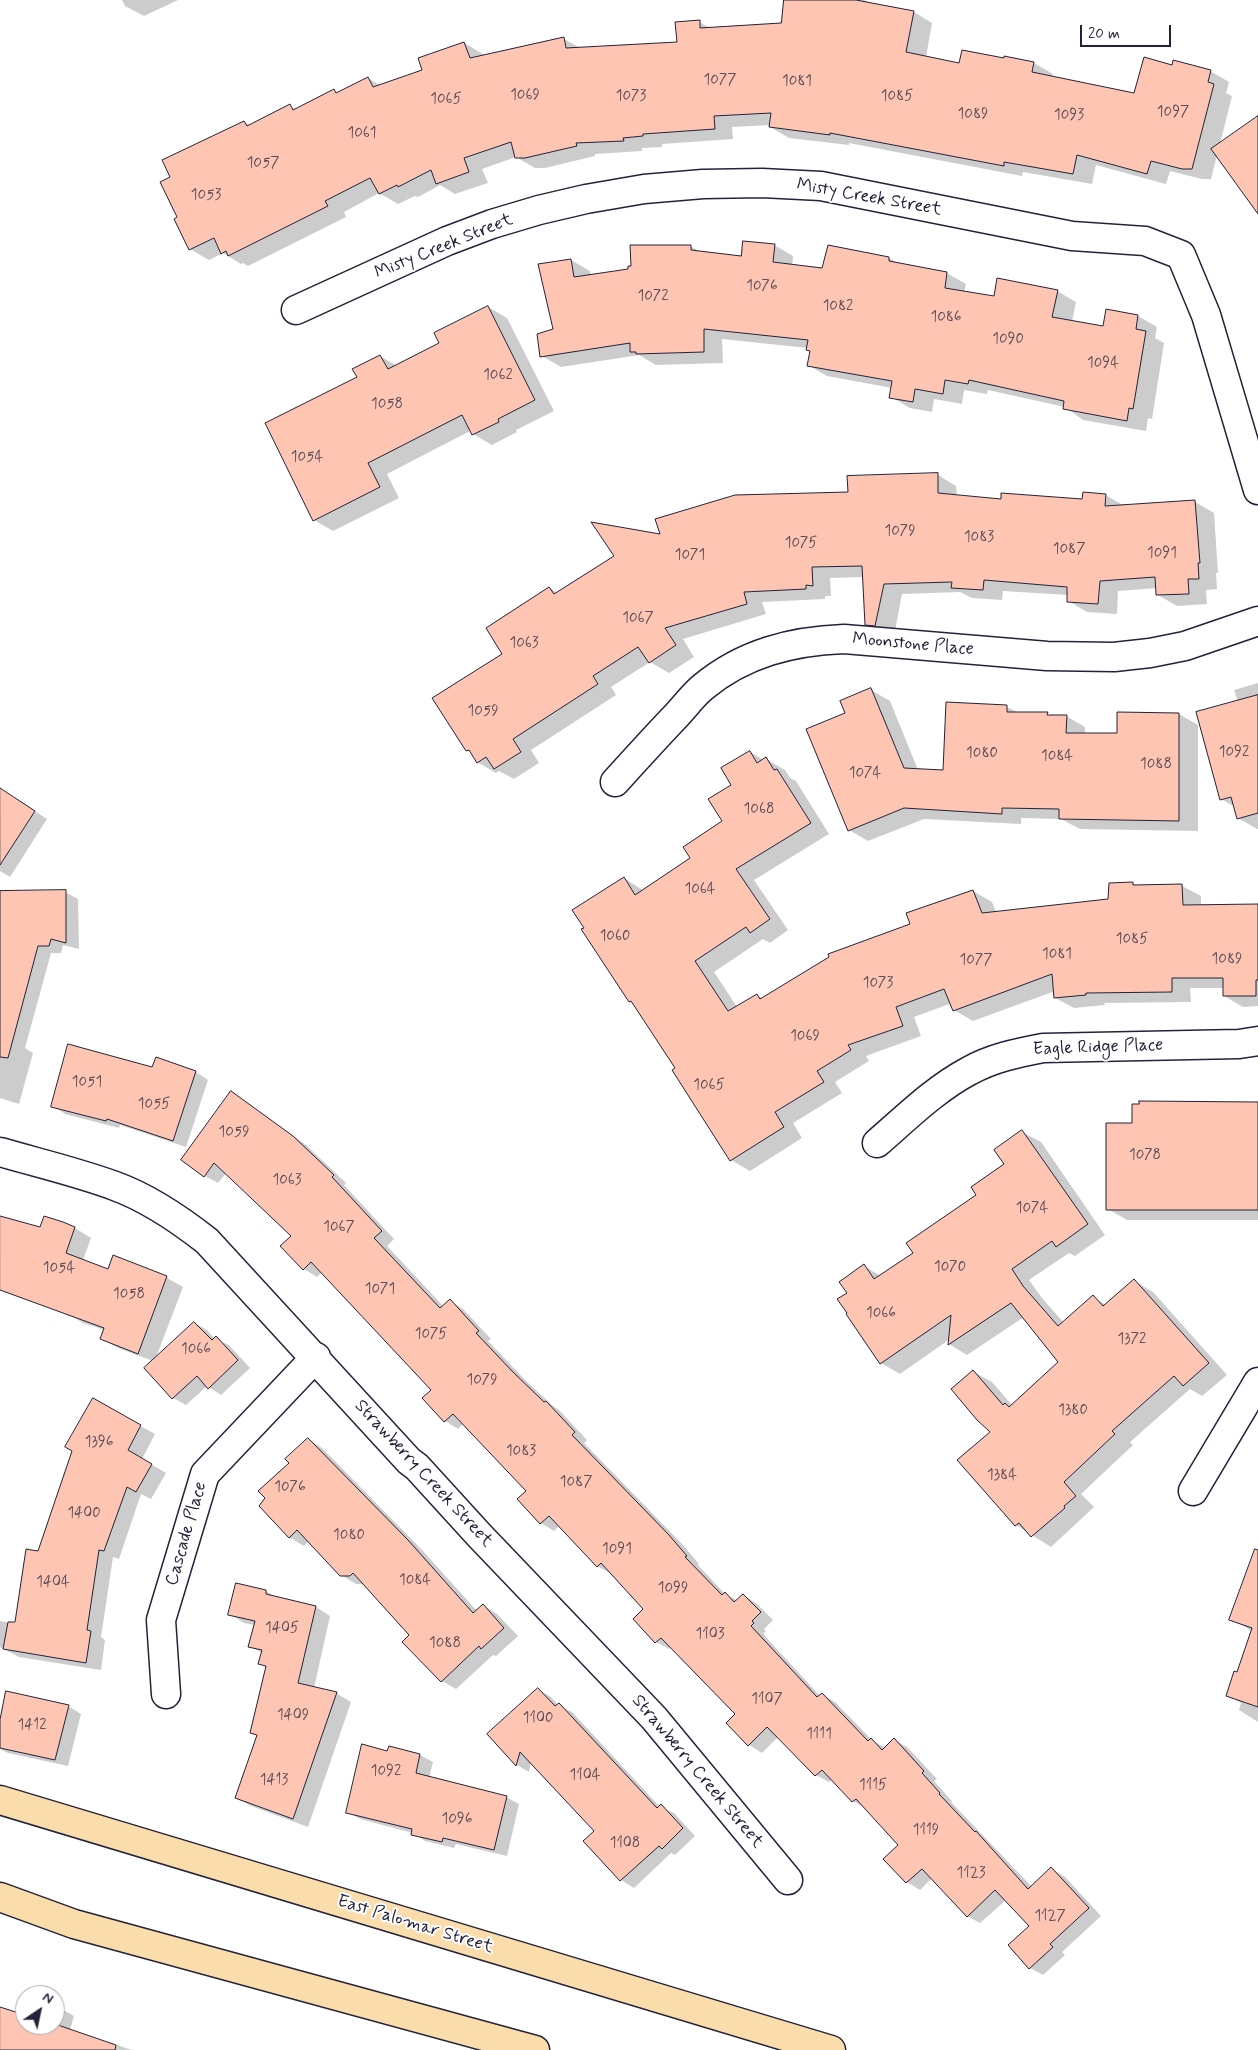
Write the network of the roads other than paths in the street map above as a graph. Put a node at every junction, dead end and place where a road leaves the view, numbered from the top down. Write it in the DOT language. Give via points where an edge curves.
graph roads {
  1 [pos="296,310"];
  2 [pos="1258,490"];
  3 [pos="1258,620"];
  4 [pos="615,782"];
  5 [pos="1258,1041"];
  6 [pos="877,1143"];
  7 [pos="0,1152"];
  8 [pos="316,1357"];
  9 [pos="1258,1382"];
  10 [pos="1193,1491"];
  11 [pos="166,1694"];
  12 [pos="0,1800"];
  13 [pos="788,1880"];
  14 [pos="0,1897"];
  15 [pos="535,2050"];
  16 [pos="831,2050"];
  1 -- 2 [label="street, Misty Creek Street" via="447,241 492,224 586,199 644,189 703,184 821,186 1072,236 1145,241 1181,255 1206,315"];
  3 -- 4 [label="street, Moonstone Place" via="1185,646 1114,657 1047,656 844,639 787,645 739,663 701,688"];
  5 -- 6 [label="street, Eagle Ridge Place" via="1061,1047 1016,1053 983,1064 949,1083"];
  7 -- 8 [label="street, Strawberry Creek Street" via="117,1186 182,1222 207,1241"];
  8 -- 11 [label="street, Cascade Place" via="204,1474 162,1620"];
  8 -- 13 [label="street, Strawberry Creek Street" via="409,1461 654,1718"];
  9 -- 10 [label="street"];
  12 -- 16 [label="main road, East Palomar Street"];
  14 -- 15 [label="main road" via="74,1924"];
}
